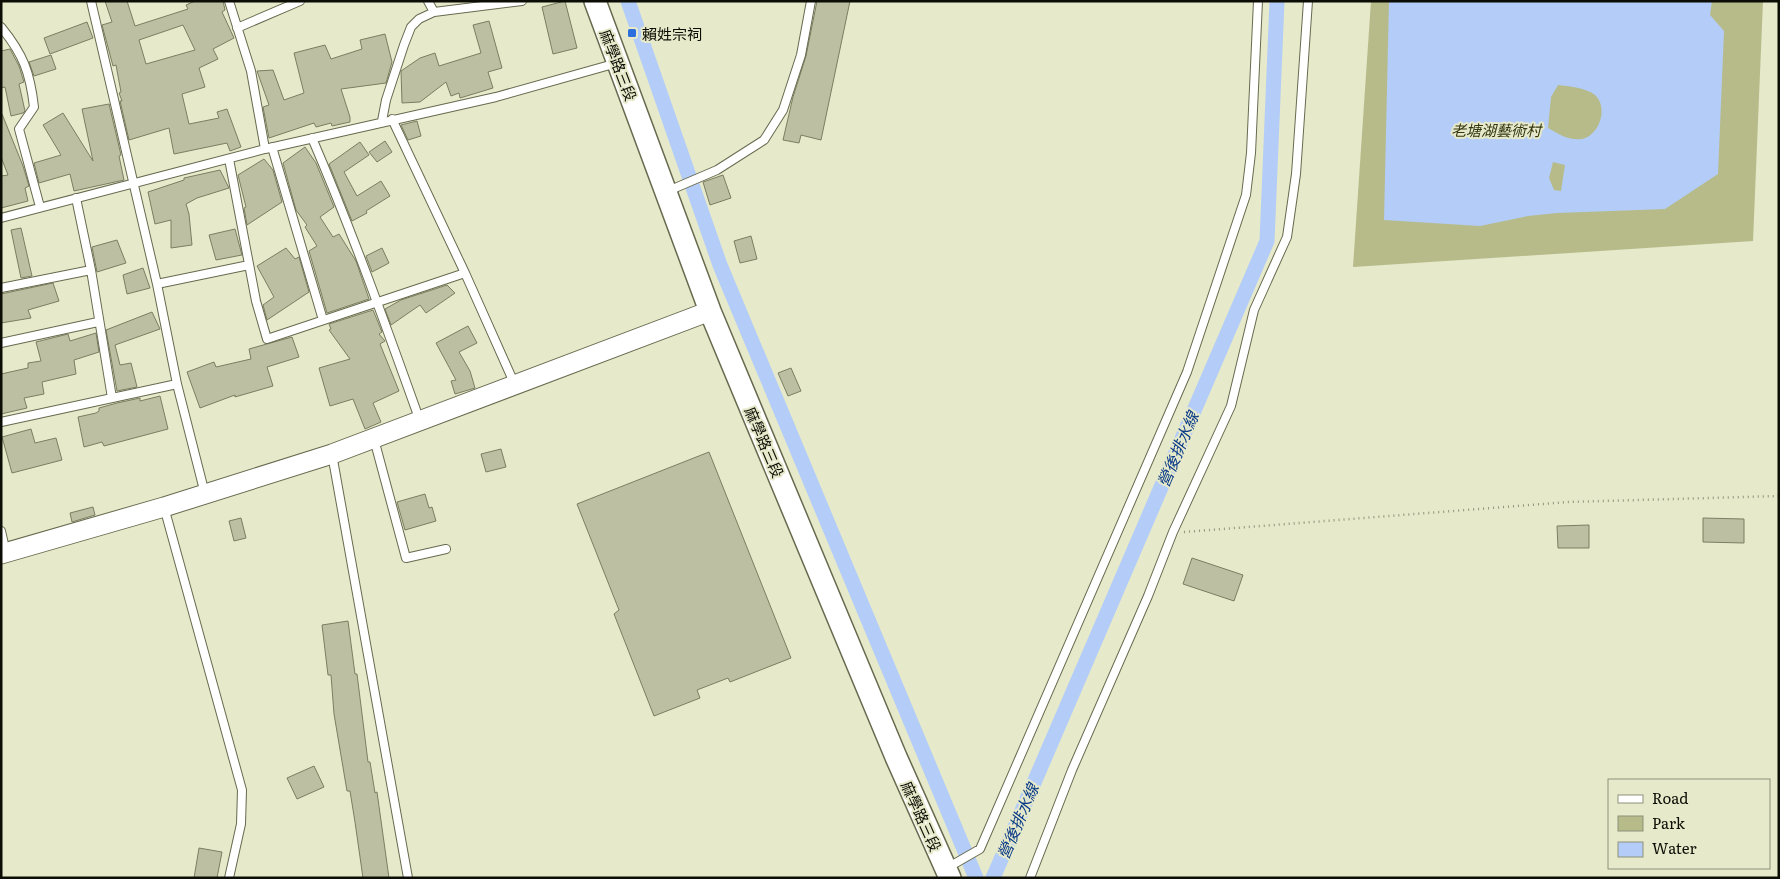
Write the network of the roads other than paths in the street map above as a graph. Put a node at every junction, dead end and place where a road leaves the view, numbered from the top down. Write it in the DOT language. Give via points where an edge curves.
graph roads {
  1 [pos="91,1"];
  2 [pos="230,1"];
  3 [pos="300,1"];
  4 [pos="428,1"];
  5 [pos="522,1"];
  6 [pos="595,1"];
  7 [pos="811,1"];
  8 [pos="1258,1"];
  9 [pos="1308,1"];
  10 [pos="434,12"];
  11 [pos="1,27"];
  12 [pos="237,28"];
  13 [pos="618,62"];
  14 [pos="392,120"];
  15 [pos="382,122"];
  16 [pos="312,138"];
  17 [pos="268,148"];
  18 [pos="229,159"];
  19 [pos="134,184"];
  20 [pos="666,192"];
  21 [pos="76,198"];
  22 [pos="40,207"];
  23 [pos="1,218"];
  24 [pos="248,265"];
  25 [pos="91,270"];
  26 [pos="465,273"];
  27 [pos="157,284"];
  28 [pos="1,288"];
  29 [pos="378,302"];
  30 [pos="710,311"];
  31 [pos="323,320"];
  32 [pos="98,322"];
  33 [pos="1,343"];
  34 [pos="177,384"];
  35 [pos="515,385"];
  36 [pos="112,398"];
  37 [pos="1,422"];
  38 [pos="420,422"];
  39 [pos="374,439"];
  40 [pos="332,454"];
  41 [pos="205,494"];
  42 [pos="164,507"];
  43 [pos="1,531"];
  44 [pos="446,549"];
  45 [pos="4,553"];
  46 [pos="948,874"];
  47 [pos="228,878"];
  48 [pos="408,878"];
  49 [pos="1030,878"];
  1 -- 19 [label="lane"];
  2 -- 12 [label="lane"];
  3 -- 12 [label="lane"];
  4 -- 10 [label="lane"];
  5 -- 10 [label="lane"];
  6 -- 13 [label="main road, 麻學路三段"];
  7 -- 20 [label="lane" via="801,55 786,101 764,140 717,170"];
  8 -- 46 [label="lane" via="1246,195 1187,372 980,849"];
  9 -- 49 [label="lane" via="1296,174 1287,237 1254,310 1231,406 1173,532"];
  10 -- 15 [label="lane" via="418,19 411,27 386,100"];
  11 -- 22 [label="lane" via="24,58 33,96 34,107 19,128"];
  12 -- 17 [label="lane"];
  13 -- 14 [label="lane" via="496,97"];
  13 -- 20 [label="main road, 麻學路三段"];
  14 -- 15 [label="lane"];
  14 -- 26 [label="lane"];
  15 -- 16 [label="lane"];
  16 -- 17 [label="lane"];
  16 -- 29 [label="lane"];
  17 -- 18 [label="lane"];
  17 -- 31 [label="lane"];
  18 -- 19 [label="lane"];
  18 -- 24 [label="lane"];
  19 -- 21 [label="lane"];
  19 -- 27 [label="lane"];
  20 -- 30 [label="main road, 麻學路三段"];
  21 -- 22 [label="lane"];
  21 -- 25 [label="lane"];
  22 -- 23 [label="lane"];
  24 -- 27 [label="lane"];
  24 -- 31 [label="lane" via="267,339"];
  25 -- 28 [label="lane"];
  25 -- 32 [label="lane"];
  26 -- 29 [label="lane"];
  26 -- 35 [label="lane"];
  27 -- 34 [label="lane"];
  29 -- 31 [label="lane"];
  29 -- 38 [label="lane"];
  30 -- 35 [label="street"];
  30 -- 46 [label="main road, 麻學路三段"];
  32 -- 33 [label="lane"];
  32 -- 36 [label="lane"];
  34 -- 36 [label="lane"];
  34 -- 41 [label="lane"];
  35 -- 38 [label="street"];
  36 -- 37 [label="lane"];
  38 -- 39 [label="street"];
  39 -- 40 [label="street"];
  39 -- 44 [label="lane" via="406,558"];
  40 -- 41 [label="street"];
  40 -- 48 [label="lane"];
  41 -- 42 [label="street"];
  42 -- 45 [label="street"];
  42 -- 47 [label="lane" via="242,790 241,824"];
  43 -- 45 [label="lane"];
}
